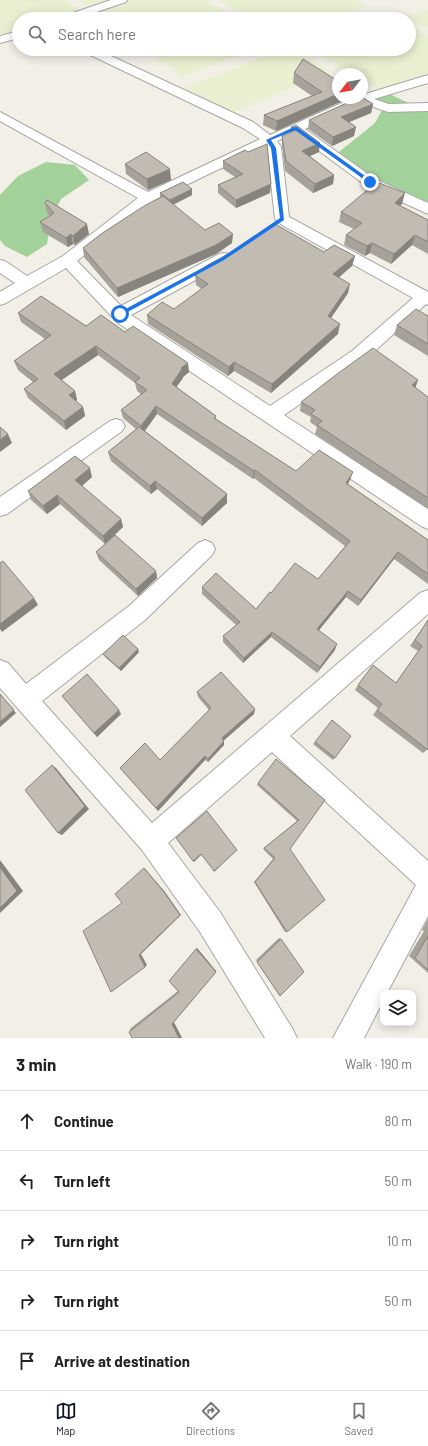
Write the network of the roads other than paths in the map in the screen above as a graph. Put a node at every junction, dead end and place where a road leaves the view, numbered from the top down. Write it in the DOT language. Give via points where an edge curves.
graph roads {
  1 [pos="122,0"];
  2 [pos="86,12"];
  3 [pos="12,36"];
  4 [pos="0,40"];
  5 [pos="101,56"];
  6 [pos="428,79"];
  7 [pos="368,97"];
  8 [pos="368,101"];
  9 [pos="350,104"];
  10 [pos="428,107"];
  11 [pos="0,116"];
  12 [pos="296,128"];
  13 [pos="269,140"];
  14 [pos="148,198"];
  15 [pos="428,209"];
  16 [pos="234,251"];
  17 [pos="68,260"];
  18 [pos="0,265"];
  19 [pos="26,283"];
  20 [pos="426,298"];
  21 [pos="0,299"];
  22 [pos="120,314"];
  23 [pos="269,416"];
  24 [pos="116,426"];
  25 [pos="0,508"];
  26 [pos="428,520"];
  27 [pos="205,549"];
  28 [pos="428,600"];
  29 [pos="0,671"];
  30 [pos="25,699"];
  31 [pos="272,736"];
  32 [pos="151,841"];
  33 [pos="428,880"];
  34 [pos="428,889"];
  35 [pos="282,1038"];
  36 [pos="348,1038"];
  1 -- 2 [label="street"];
  3 -- 4 [label="street"];
  5 -- 13 [label="street" via="248,125"];
  6 -- 7 [label="street"];
  8 -- 10 [label="street" via="388,108"];
  9 -- 12 [label="street"];
  11 -- 14 [label="street"];
  12 -- 13 [label="street"];
  12 -- 15 [label="street" via="370,182"];
  13 -- 14 [label="street"];
  13 -- 20 [label="street" via="274,148 276,223"];
  14 -- 17 [label="street"];
  16 -- 22 [label="street"];
  17 -- 19 [label="street"];
  17 -- 22 [label="street"];
  18 -- 19 [label="street"];
  19 -- 21 [label="street"];
  20 -- 23 [label="street" via="358,356"];
  22 -- 23 [label="street"];
  23 -- 26 [label="street"];
  24 -- 25 [label="street"];
  27 -- 30 [label="street" via="137,613"];
  28 -- 31 [label="street"];
  29 -- 30 [label="street"];
  30 -- 32 [label="street"];
  31 -- 32 [label="street"];
  31 -- 33 [label="street"];
  32 -- 35 [label="street" via="210,922"];
  34 -- 36 [label="street"];
}
